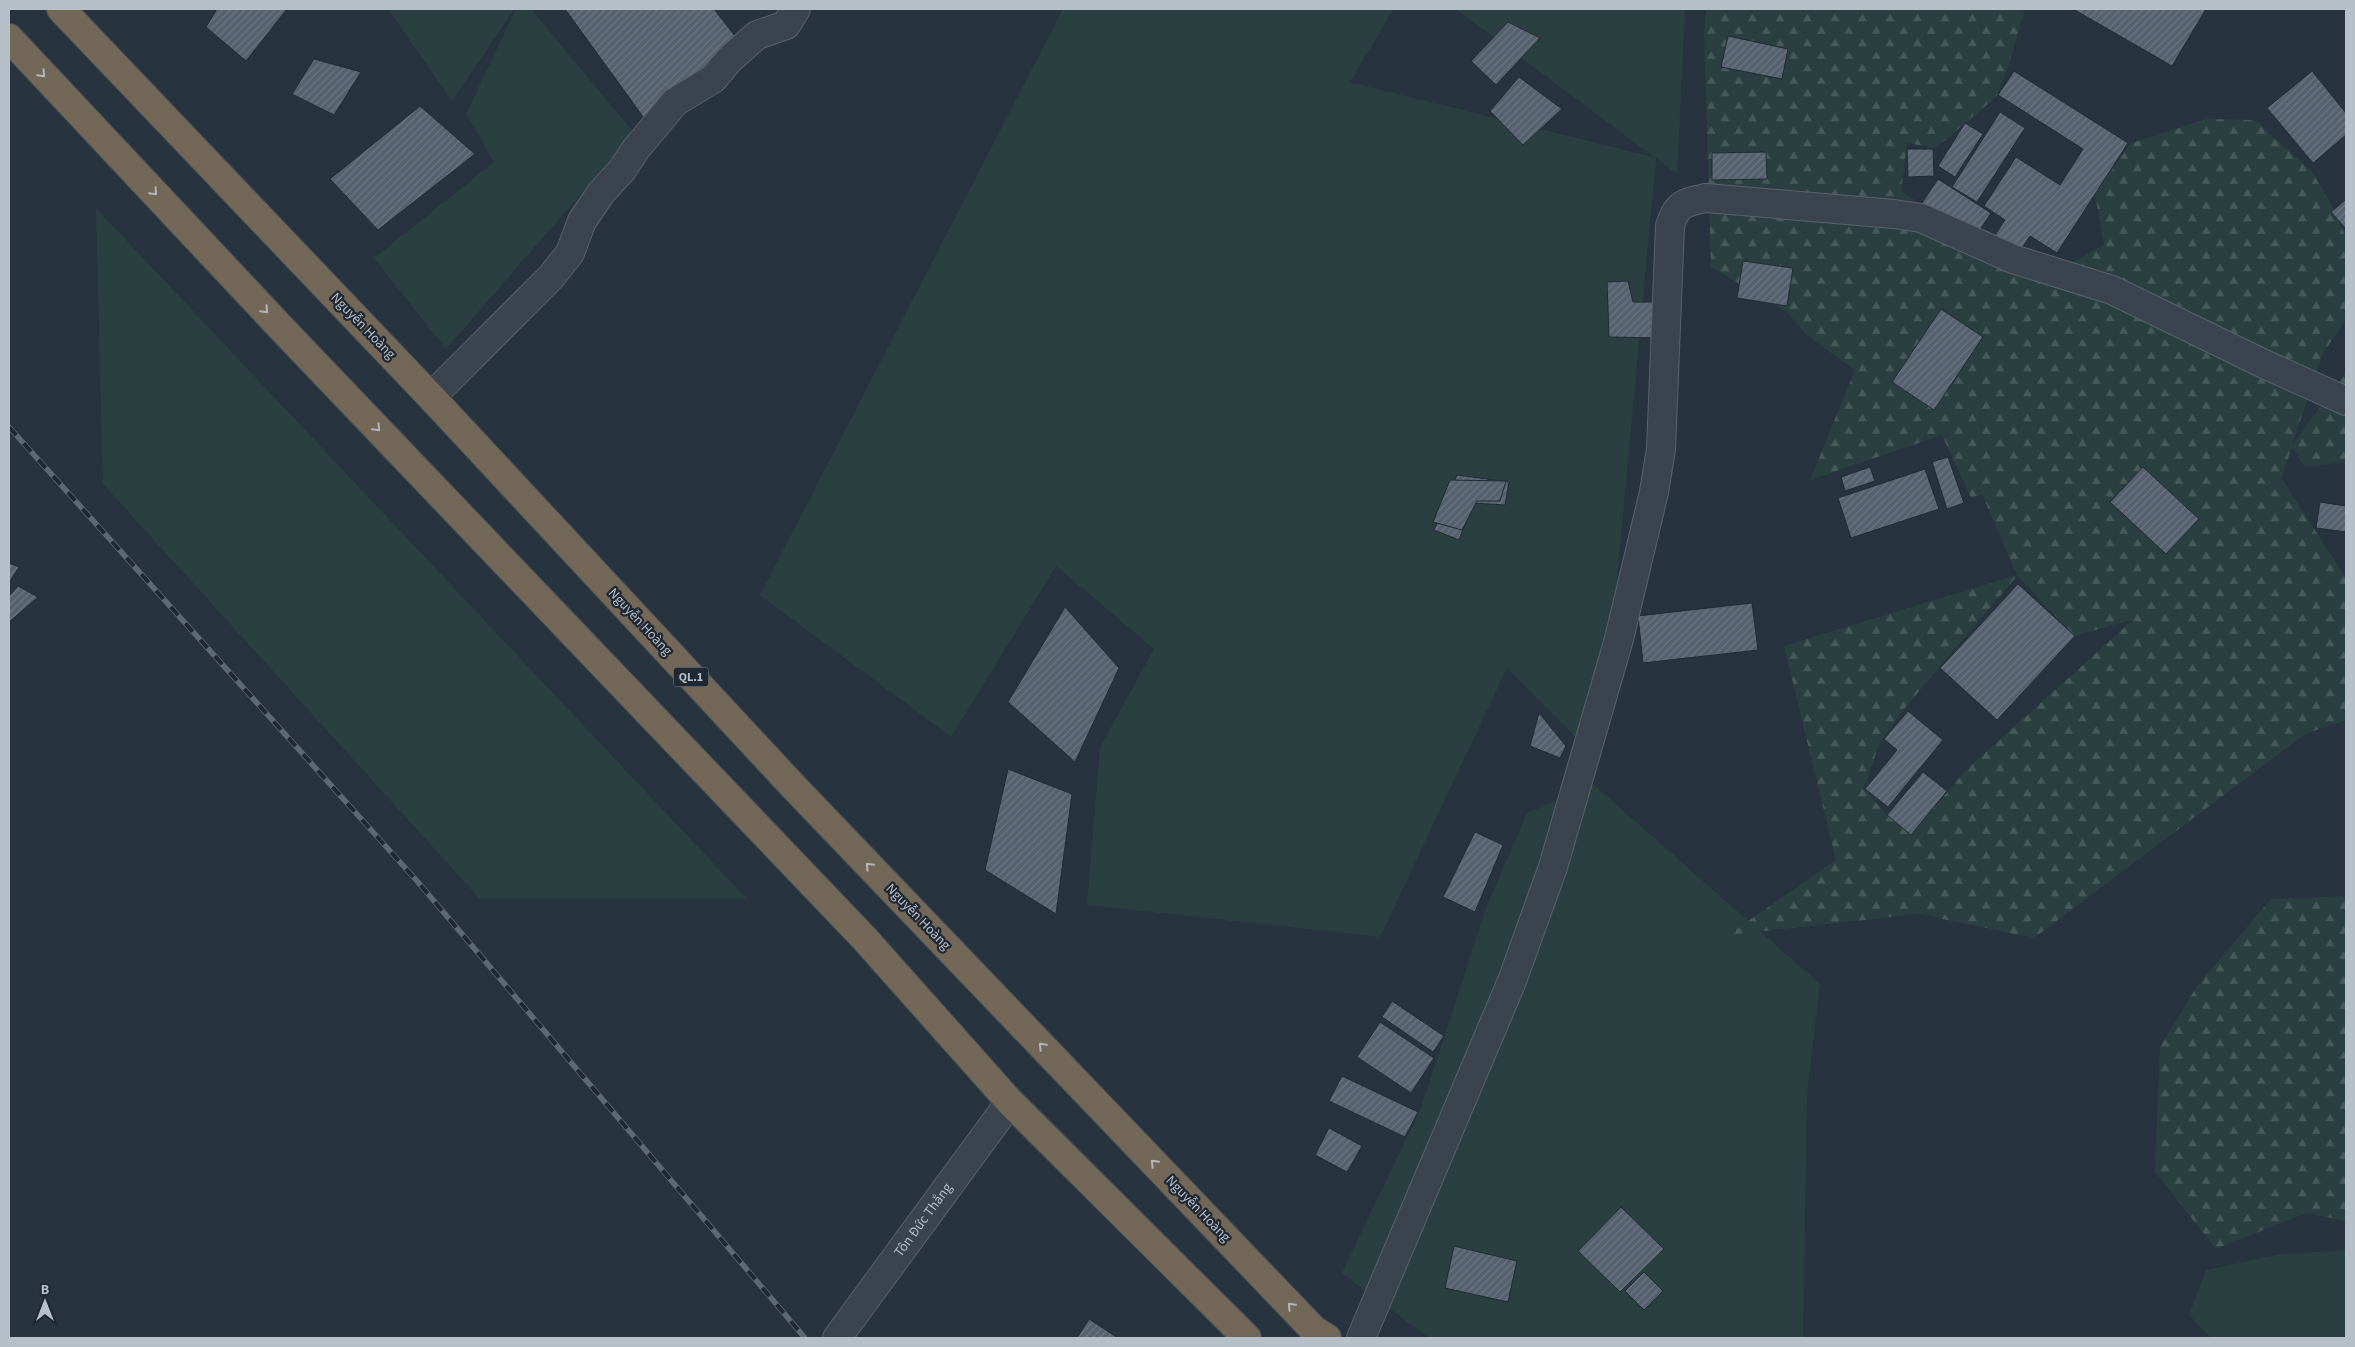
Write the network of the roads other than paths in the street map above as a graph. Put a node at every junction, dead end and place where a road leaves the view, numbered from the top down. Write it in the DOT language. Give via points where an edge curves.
graph roads {
  1 [pos="61,9"];
  2 [pos="796,9"];
  3 [pos="9,38"];
  4 [pos="431,397"];
  5 [pos="2346,401"];
  6 [pos="1010,1102"];
  7 [pos="837,1338"];
  8 [pos="1247,1338"];
  9 [pos="1327,1338"];
  10 [pos="1361,1338"];
  1 -- 4 [label="highway, Nguyễn Hoàng / QL.1"];
  2 -- 4 [label="street" via="786,25 757,35 713,79 675,102 601,193 582,222 570,253 551,277"];
  3 -- 6 [label="highway, one-way" via="864,938"];
  9 -- 4 [label="highway, Nguyễn Hoàng / QL.1, one-way" via="1314,1330 799,792"];
  5 -- 10 [label="street" via="2112,290 2013,259 1921,218 1706,198 1684,202 1674,211 1670,226 1661,449 1642,547 1619,639 1534,923"];
  6 -- 7 [label="street, Tôn Đức Thắng"];
  6 -- 8 [label="highway"];
}
